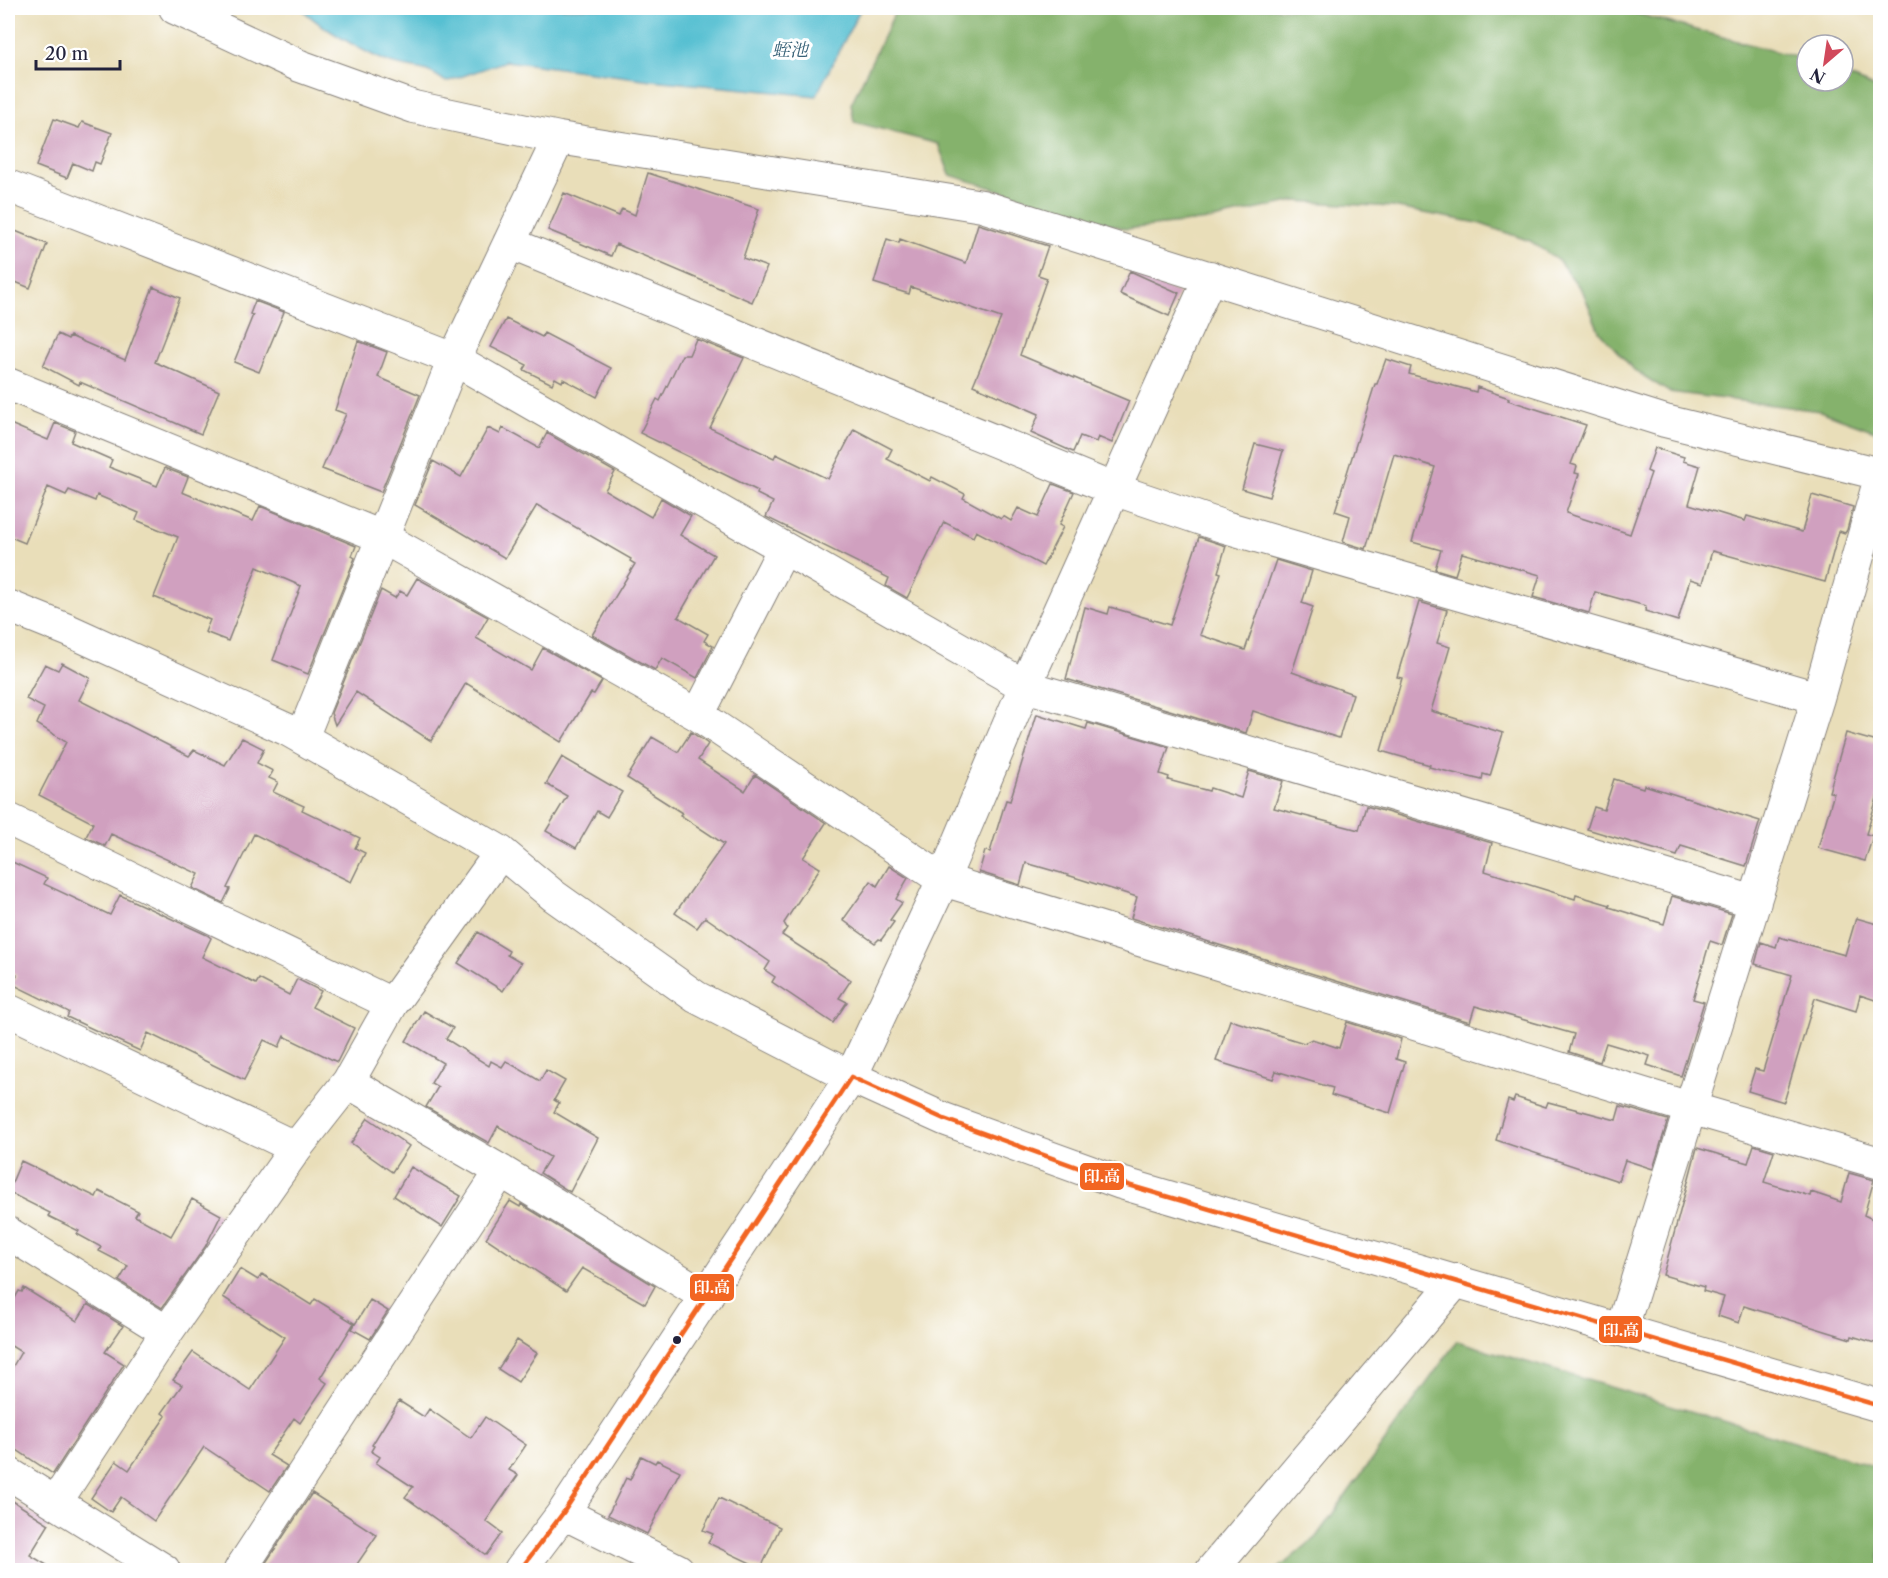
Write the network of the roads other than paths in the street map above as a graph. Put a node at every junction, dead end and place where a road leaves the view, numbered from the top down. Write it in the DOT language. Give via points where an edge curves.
graph roads {
  1 [pos="175,8"];
  2 [pos="559,138"];
  3 [pos="8,186"];
  4 [pos="509,243"];
  5 [pos="1210,277"];
  6 [pos="454,359"];
  7 [pos="8,384"];
  8 [pos="1881,474"];
  9 [pos="1881,478"];
  10 [pos="1113,489"];
  11 [pos="382,537"];
  12 [pos="784,548"];
  13 [pos="8,606"];
  14 [pos="1025,686"];
  15 [pos="1818,698"];
  16 [pos="698,715"];
  17 [pos="302,738"];
  18 [pos="8,819"];
  19 [pos="501,852"];
  20 [pos="943,880"];
  21 [pos="1755,902"];
  22 [pos="392,1004"];
  23 [pos="8,1010"];
  24 [pos="851,1077"];
  25 [pos="348,1082"];
  26 [pos="1690,1107"];
  27 [pos="296,1148"];
  28 [pos="1880,1161"];
  29 [pos="501,1171"];
  30 [pos="8,1233"];
  31 [pos="1456,1280"];
  32 [pos="707,1297"];
  33 [pos="1623,1328"];
  34 [pos="167,1332"];
  35 [pos="1881,1406"];
  36 [pos="8,1473"];
  37 [pos="56,1502"];
  38 [pos="563,1513"];
  39 [pos="164,1570"];
  40 [pos="240,1570"];
  41 [pos="520,1570"];
  42 [pos="678,1570"];
  43 [pos="1212,1570"];
  1 -- 2 [label="street" via="300,66 414,107"];
  2 -- 4 [label="street"];
  2 -- 5 [label="street" via="982,206"];
  3 -- 6 [label="street"];
  4 -- 6 [label="street"];
  4 -- 10 [label="street"];
  5 -- 8 [label="street" via="1665,421"];
  5 -- 10 [label="street"];
  6 -- 11 [label="street"];
  6 -- 12 [label="street"];
  7 -- 11 [label="street"];
  9 -- 15 [label="street"];
  10 -- 14 [label="street"];
  10 -- 15 [label="street" via="1225,527"];
  11 -- 16 [label="street"];
  11 -- 17 [label="street"];
  12 -- 14 [label="street"];
  12 -- 16 [label="street"];
  13 -- 17 [label="street"];
  14 -- 20 [label="street"];
  14 -- 21 [label="street"];
  15 -- 21 [label="street"];
  16 -- 20 [label="street"];
  17 -- 19 [label="street"];
  18 -- 22 [label="street"];
  19 -- 22 [label="street"];
  19 -- 24 [label="street" via="554,896 696,996"];
  20 -- 24 [label="street"];
  20 -- 26 [label="street"];
  21 -- 26 [label="street"];
  22 -- 25 [label="street"];
  23 -- 27 [label="street"];
  24 -- 31 [label="street" via="944,1119 1121,1183"];
  24 -- 32 [label="street"];
  25 -- 27 [label="street"];
  25 -- 29 [label="street"];
  26 -- 28 [label="street"];
  26 -- 33 [label="street"];
  27 -- 34 [label="street"];
  29 -- 32 [label="street"];
  29 -- 40 [label="street"];
  30 -- 34 [label="street"];
  31 -- 33 [label="street"];
  31 -- 43 [label="street"];
  32 -- 38 [label="street"];
  33 -- 35 [label="street"];
  34 -- 37 [label="street"];
  36 -- 37 [label="street"];
  37 -- 39 [label="street"];
  38 -- 41 [label="street"];
  38 -- 42 [label="street"];
}
